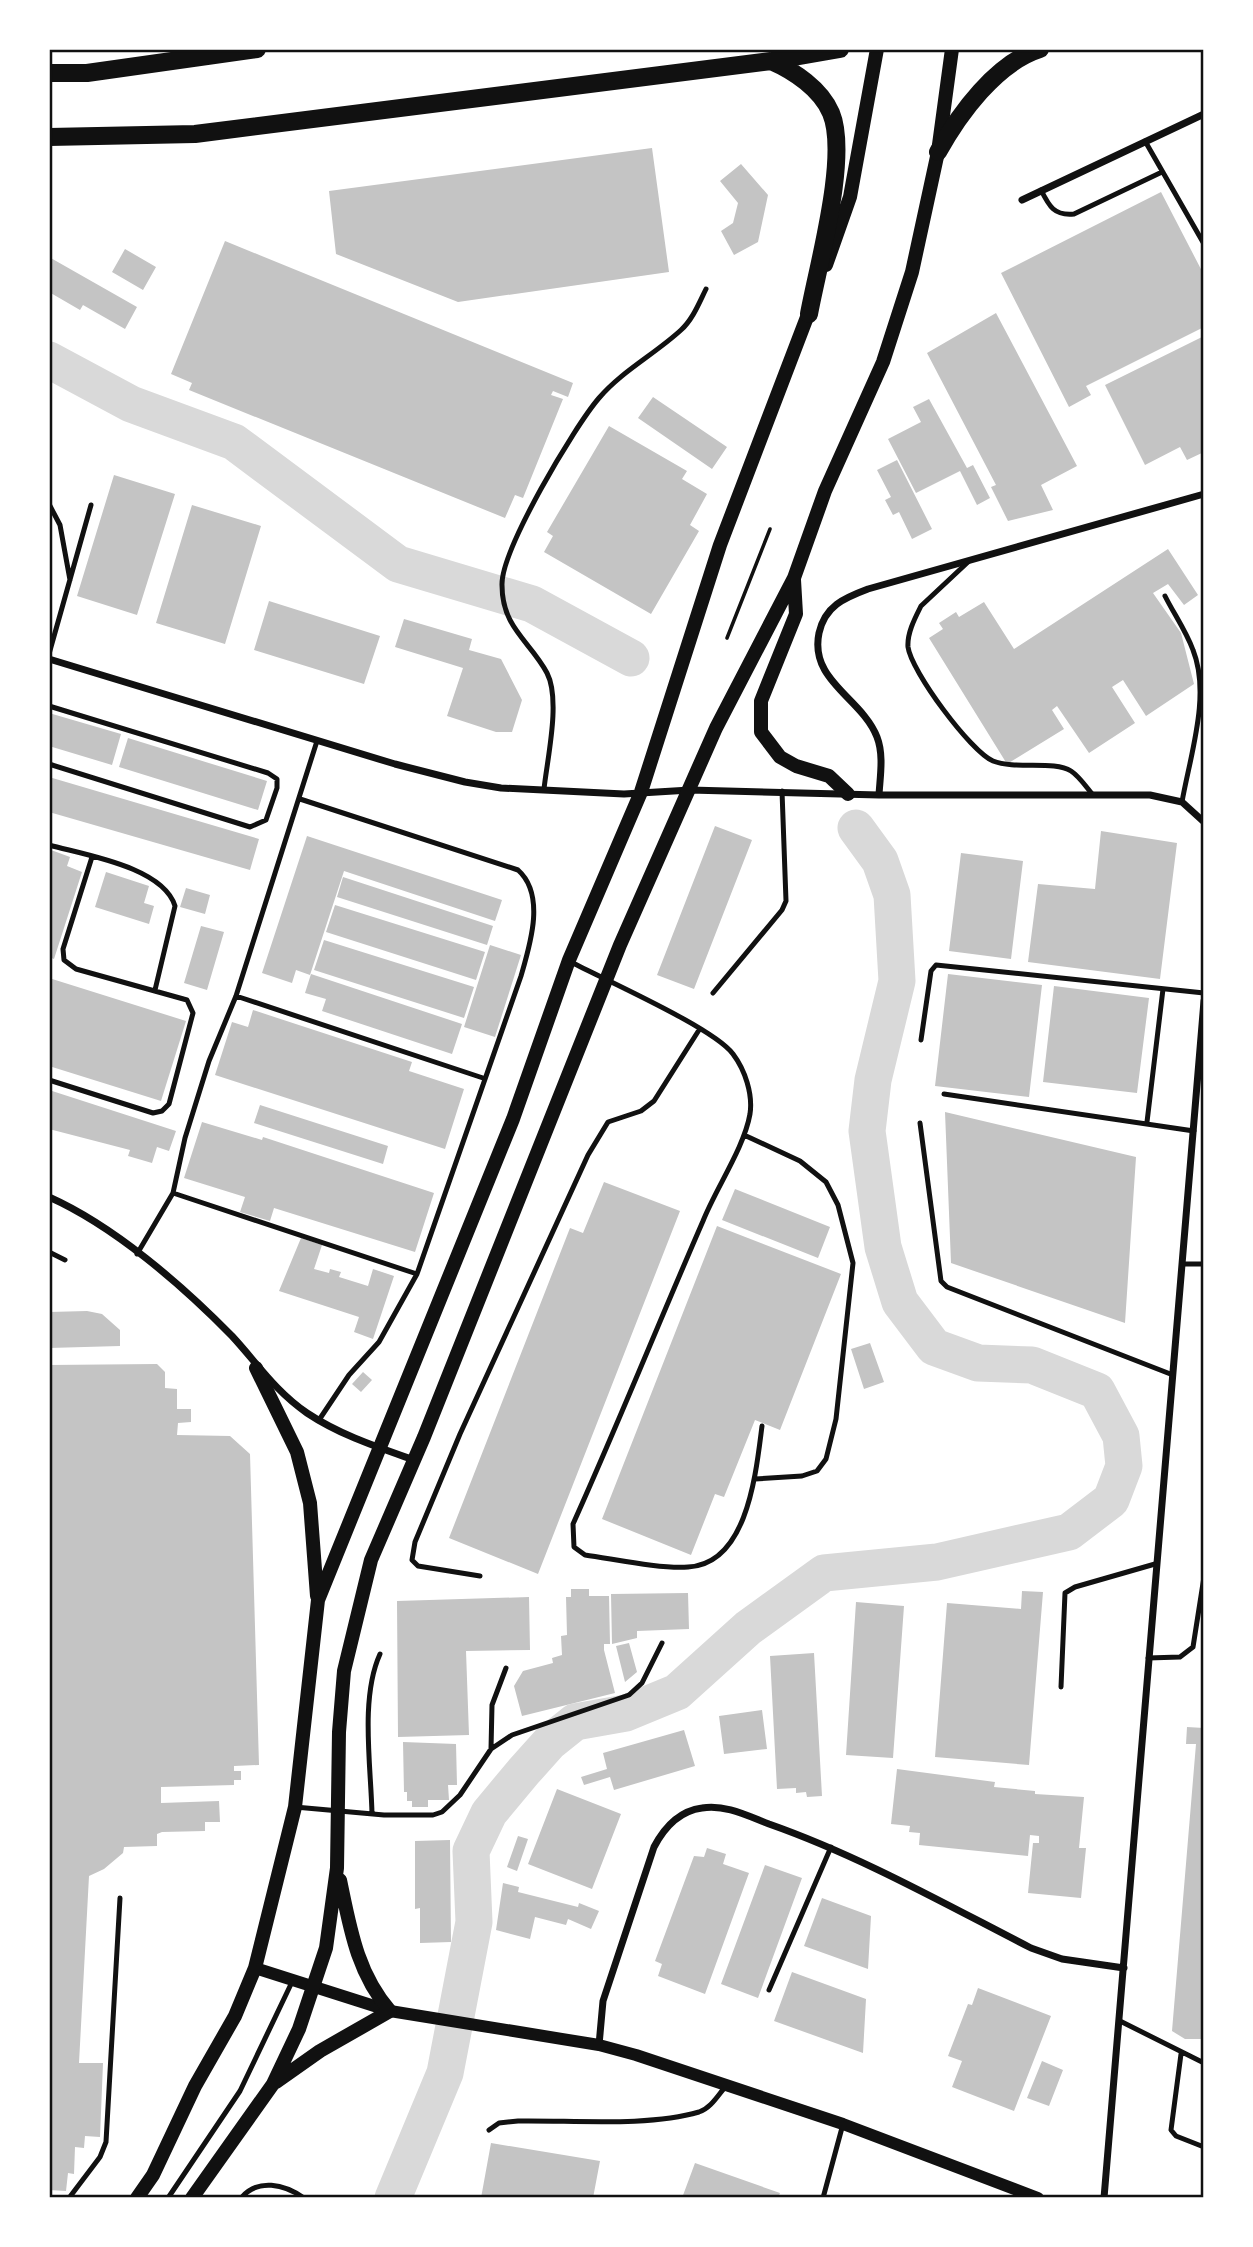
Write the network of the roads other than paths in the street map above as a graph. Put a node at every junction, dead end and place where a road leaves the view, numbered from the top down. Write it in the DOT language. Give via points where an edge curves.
graph roads {
  1 [pos="257,49"];
  2 [pos="840,49"];
  3 [pos="877,49"];
  4 [pos="953,49"];
  5 [pos="1040,49"];
  6 [pos="771,61"];
  7 [pos="49,73"];
  8 [pos="1204,114"];
  9 [pos="49,137"];
  10 [pos="1144,141"];
  11 [pos="937,152"];
  12 [pos="1162,172"];
  13 [pos="1041,190"];
  14 [pos="1022,200"];
  15 [pos="1204,244"];
  16 [pos="706,289"];
  17 [pos="809,314"];
  18 [pos="1204,494"];
  19 [pos="49,504"];
  20 [pos="91,505"];
  21 [pos="970,560"];
  22 [pos="794,578"];
  23 [pos="70,583"];
  24 [pos="1165,596"];
  25 [pos="49,653"];
  26 [pos="49,659"];
  27 [pos="49,706"];
  28 [pos="317,741"];
  29 [pos="49,764"];
  30 [pos="544,789"];
  31 [pos="690,790"];
  32 [pos="782,791"];
  33 [pos="641,792"];
  34 [pos="848,794"];
  35 [pos="879,795"];
  36 [pos="1093,795"];
  37 [pos="300,799"];
  38 [pos="1182,802"];
  39 [pos="1204,822"];
  40 [pos="49,845"];
  41 [pos="92,857"];
  42 [pos="569,960"];
  43 [pos="606,980"];
  44 [pos="1163,989"];
  45 [pos="155,990"];
  46 [pos="713,993"];
  47 [pos="1204,993"];
  48 [pos="236,996"];
  49 [pos="1204,1001"];
  50 [pos="699,1030"];
  51 [pos="921,1040"];
  52 [pos="483,1078"];
  53 [pos="49,1080"];
  54 [pos="944,1094"];
  55 [pos="1147,1122"];
  56 [pos="920,1123"];
  57 [pos="1194,1131"];
  58 [pos="744,1135"];
  59 [pos="173,1193"];
  60 [pos="49,1197"];
  61 [pos="49,1252"];
  62 [pos="137,1254"];
  63 [pos="65,1260"];
  64 [pos="1182,1264"];
  65 [pos="1204,1264"];
  66 [pos="417,1275"];
  67 [pos="256,1368"];
  68 [pos="1173,1375"];
  69 [pos="319,1420"];
  70 [pos="762,1426"];
  71 [pos="380,1448"];
  72 [pos="414,1460"];
  73 [pos="755,1479"];
  74 [pos="1155,1564"];
  75 [pos="480,1576"];
  76 [pos="1204,1577"];
  77 [pos="318,1600"];
  78 [pos="662,1643"];
  79 [pos="380,1654"];
  80 [pos="1148,1658"];
  81 [pos="506,1668"];
  82 [pos="1061,1687"];
  83 [pos="491,1749"];
  84 [pos="295,1807"];
  85 [pos="340,1810"];
  86 [pos="372,1814"];
  87 [pos="831,1847"];
  88 [pos="337,1868"];
  89 [pos="120,1898"];
  90 [pos="255,1968"];
  91 [pos="1124,1968"];
  92 [pos="292,1982"];
  93 [pos="312,1989"];
  94 [pos="769,1990"];
  95 [pos="390,2011"];
  96 [pos="1120,2021"];
  97 [pos="599,2045"];
  98 [pos="1181,2054"];
  99 [pos="1204,2063"];
  100 [pos="728,2083"];
  101 [pos="273,2084"];
  102 [pos="843,2124"];
  103 [pos="489,2130"];
  104 [pos="1204,2147"];
  105 [pos="69,2198"];
  106 [pos="137,2198"];
  107 [pos="168,2198"];
  108 [pos="192,2198"];
  109 [pos="241,2198"];
  110 [pos="304,2198"];
  111 [pos="823,2198"];
  112 [pos="1038,2198"];
  113 [pos="1104,2198"];
  1 -- 7 [label="highway" via="87,73"];
  2 -- 6 [label="highway"];
  3 -- 17 [label="main road" via="850,197"];
  4 -- 11 [label="main road"];
  5 -- 11 [label="highway" via="1010,65 960,113"];
  6 -- 9 [label="highway" via="195,135"];
  6 -- 17 [label="highway" via="792,71 819,96 831,112 838,145"];
  8 -- 10 [label="street"];
  10 -- 12 [label="lane"];
  10 -- 13 [label="street"];
  11 -- 22 [label="main road" via="912,272 883,362 825,491"];
  12 -- 13 [label="lane" via="1074,214 1051,210"];
  12 -- 15 [label="lane"];
  13 -- 14 [label="street"];
  16 -- 30 [label="lane" via="683,329 598,398 559,454 504,568 504,603 517,636 547,674 552,690"];
  17 -- 33 [label="main road" via="720,545"];
  18 -- 21 [label="street"];
  19 -- 23 [label="lane" via="60,525"];
  20 -- 23 [label="lane"];
  21 -- 35 [label="street" via="842,599 824,619 818,656 824,671 878,738"];
  21 -- 36 [label="lane" via="921,606 908,647 915,666 962,732 990,760 1015,768 1071,771"];
  22 -- 31 [label="main road" via="716,728"];
  22 -- 34 [label="main road" via="796,614 761,701 761,732 780,757 829,776"];
  23 -- 25 [label="lane"];
  24 -- 38 [label="lane" via="1193,650 1198,682"];
  26 -- 28 [label="street"];
  27 -- 29 [label="lane" via="268,773 278,786 266,820 250,827"];
  28 -- 30 [label="street" via="465,782"];
  28 -- 37 [label="lane"];
  30 -- 33 [label="street"];
  31 -- 32 [label="street"];
  31 -- 33 [label="street"];
  31 -- 43 [label="main road"];
  32 -- 34 [label="street"];
  32 -- 46 [label="lane" via="786,901"];
  33 -- 42 [label="main road"];
  34 -- 35 [label="street"];
  35 -- 36 [label="street"];
  36 -- 38 [label="street" via="1150,795"];
  37 -- 48 [label="lane"];
  37 -- 52 [label="lane" via="518,870 529,880 533,912 529,947"];
  38 -- 39 [label="street"];
  40 -- 41 [label="lane"];
  41 -- 45 [label="lane" via="152,877 173,899 173,926"];
  41 -- 45 [label="lane" via="63,949 64,960 76,970"];
  42 -- 43 [label="lane"];
  42 -- 71 [label="main road" via="513,1119"];
  43 -- 50 [label="lane"];
  43 -- 72 [label="main road"];
  44 -- 47 [label="lane"];
  44 -- 51 [label="lane" via="936,965 931,971"];
  44 -- 55 [label="lane"];
  45 -- 53 [label="lane" via="187,1000 193,1009 171,1096 162,1111 153,1113"];
  48 -- 52 [label="lane"];
  48 -- 59 [label="lane" via="209,1061"];
  49 -- 57 [label="street"];
  50 -- 58 [label="lane" via="729,1049 744,1072 751,1096"];
  50 -- 75 [label="lane" via="654,1101 641,1111 608,1122 588,1154 415,1542 412,1560 418,1566"];
  52 -- 66 [label="lane"];
  54 -- 55 [label="lane"];
  55 -- 57 [label="lane"];
  56 -- 68 [label="lane" via="941,1281 947,1287"];
  57 -- 64 [label="street"];
  58 -- 73 [label="lane" via="800,1161 827,1182 853,1263 836,1419 826,1459 817,1471 802,1476"];
  58 -- 73 [label="lane" via="712,1199 573,1524 574,1548 585,1555 688,1567 710,1562 733,1543"];
  59 -- 62 [label="lane"];
  59 -- 66 [label="lane"];
  60 -- 62 [label="street"];
  61 -- 63 [label="lane"];
  62 -- 67 [label="street" via="215,1320"];
  64 -- 65 [label="lane"];
  64 -- 68 [label="street"];
  66 -- 69 [label="lane" via="379,1342 349,1375"];
  67 -- 69 [label="street"];
  67 -- 77 [label="main road" via="297,1452 310,1503"];
  68 -- 74 [label="street"];
  69 -- 71 [label="street"];
  70 -- 73 [label="lane"];
  71 -- 72 [label="street"];
  71 -- 77 [label="main road"];
  72 -- 85 [label="main road" via="371,1560 353,1625 339,1732"];
  74 -- 80 [label="street"];
  74 -- 82 [label="lane" via="1065,1593"];
  76 -- 80 [label="lane" via="1193,1647 1180,1657"];
  77 -- 84 [label="main road"];
  78 -- 83 [label="lane" via="642,1683 629,1695 512,1735"];
  79 -- 86 [label="lane" via="369,1710"];
  80 -- 91 [label="street"];
  81 -- 83 [label="lane" via="492,1705"];
  83 -- 86 [label="lane" via="460,1795 442,1812"];
  84 -- 85 [label="lane"];
  84 -- 90 [label="main road"];
  85 -- 86 [label="lane"];
  85 -- 88 [label="main road"];
  87 -- 91 [label="street" via="1031,1948 1062,1959"];
  87 -- 94 [label="lane"];
  87 -- 97 [label="street" via="730,1809 702,1808 677,1818 660,1836 650,1859 603,2001"];
  88 -- 93 [label="main road" via="326,1948"];
  88 -- 95 [label="main road" via="359,1960 368,1984"];
  89 -- 105 [label="lane" via="106,2142"];
  90 -- 92 [label="street"];
  90 -- 106 [label="main road" via="235,2016"];
  91 -- 96 [label="street"];
  92 -- 93 [label="street"];
  92 -- 107 [label="lane" via="240,2091"];
  93 -- 95 [label="street"];
  93 -- 101 [label="main road"];
  95 -- 97 [label="street"];
  95 -- 101 [label="main road"];
  96 -- 98 [label="lane"];
  96 -- 113 [label="street"];
  97 -- 100 [label="street"];
  98 -- 99 [label="lane"];
  98 -- 104 [label="lane" via="1171,2130"];
  100 -- 102 [label="street"];
  100 -- 103 [label="lane" via="700,2112 638,2120 519,2121 499,2123"];
  101 -- 108 [label="main road"];
  102 -- 111 [label="lane"];
  102 -- 112 [label="street"];
  109 -- 110 [label="lane" via="264,2185"];
}
